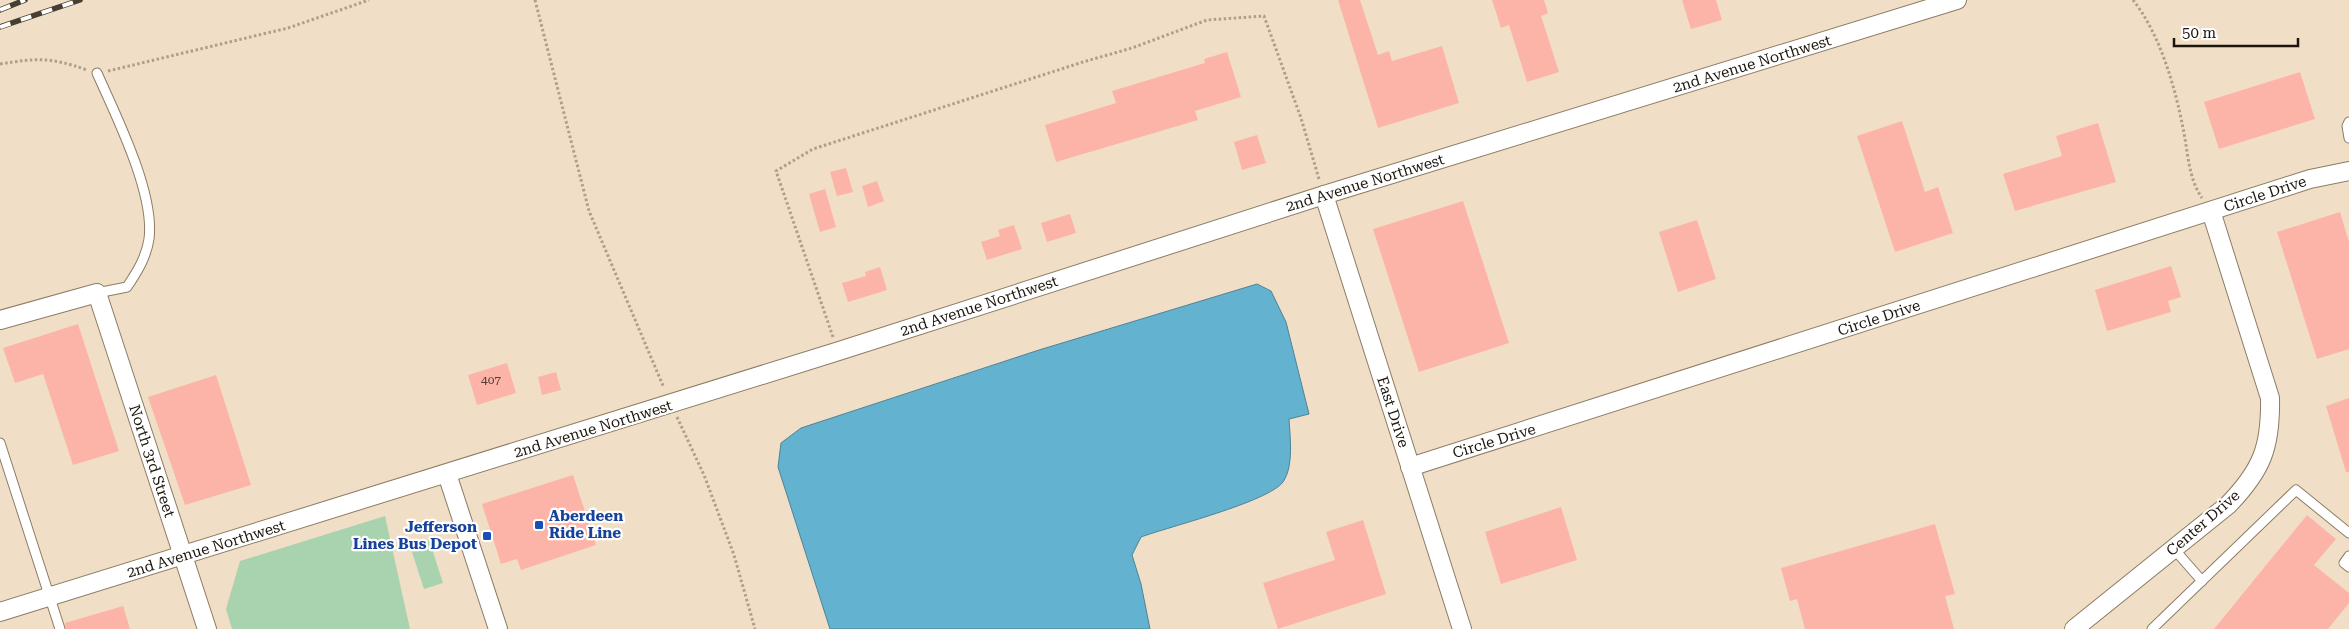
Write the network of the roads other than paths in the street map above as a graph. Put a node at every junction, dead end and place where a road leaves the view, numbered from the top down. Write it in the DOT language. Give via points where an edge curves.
graph roads {
  1 [pos="1958,0"];
  2 [pos="97,73"];
  3 [pos="2349,122"];
  4 [pos="2349,138"];
  5 [pos="2349,171"];
  6 [pos="1324,195"];
  7 [pos="2211,211"];
  8 [pos="97,293"];
  9 [pos="0,320"];
  10 [pos="0,443"];
  11 [pos="1410,467"];
  12 [pos="447,474"];
  13 [pos="2349,533"];
  14 [pos="2174,549"];
  15 [pos="184,556"];
  16 [pos="2349,556"];
  17 [pos="2349,567"];
  18 [pos="2202,581"];
  19 [pos="50,597"];
  20 [pos="0,612"];
  21 [pos="60,629"];
  22 [pos="207,629"];
  23 [pos="498,629"];
  24 [pos="1462,629"];
  25 [pos="2074,629"];
  26 [pos="2152,629"];
  1 -- 6 [label="street, 2nd Avenue Northwest"];
  2 -- 8 [label="lane" via="136,165 147,207 149,238 142,264 127,287"];
  3 -- 4 [label="lane"];
  5 -- 7 [label="street, Circle Drive" via="2310,178"];
  6 -- 11 [label="street, East Drive"];
  6 -- 12 [label="street, 2nd Avenue Northwest"];
  7 -- 11 [label="street, Circle Drive"];
  7 -- 14 [label="street, Center Drive" via="2264,374 2270,398 2271,424 2267,447 2245,488"];
  8 -- 9 [label="street"];
  8 -- 15 [label="street, North 3rd Street"];
  10 -- 19 [label="lane"];
  11 -- 24 [label="street, East Drive"];
  12 -- 15 [label="street, 2nd Avenue Northwest"];
  12 -- 23 [label="street"];
  13 -- 18 [label="lane" via="2296,490"];
  14 -- 18 [label="lane"];
  14 -- 25 [label="street, Center Drive"];
  15 -- 19 [label="street, 2nd Avenue Northwest"];
  15 -- 22 [label="street, North 3rd Street"];
  16 -- 17 [label="lane" via="2344,563"];
  18 -- 26 [label="lane"];
  19 -- 20 [label="street, 2nd Avenue Northwest"];
  19 -- 21 [label="lane"];
}
